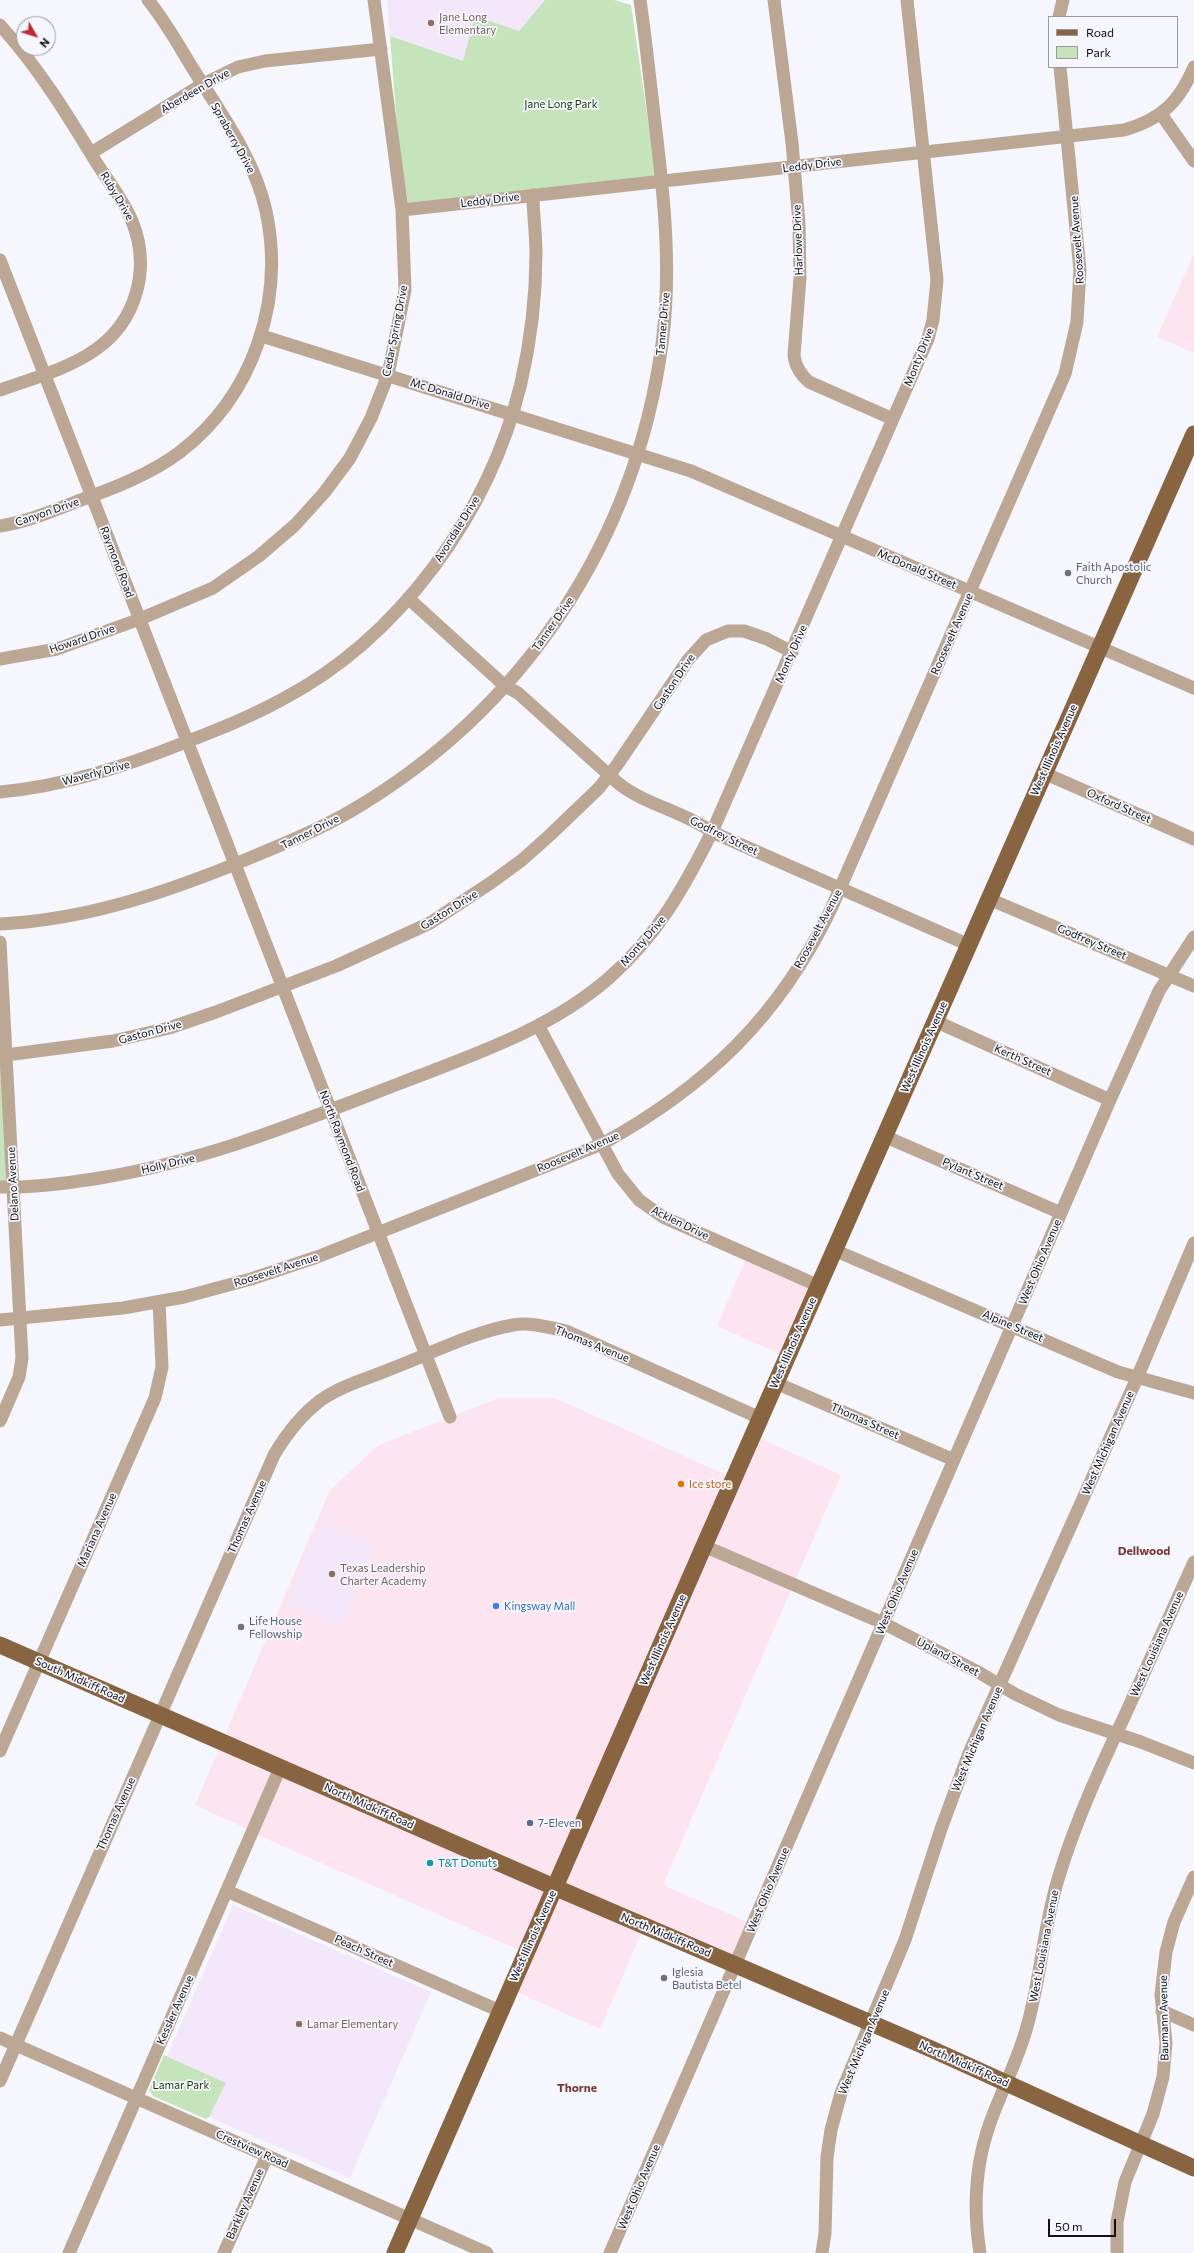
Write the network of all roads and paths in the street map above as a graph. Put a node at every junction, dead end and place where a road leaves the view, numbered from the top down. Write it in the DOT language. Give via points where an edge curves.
graph roads {
  1 [pos="148,0"];
  2 [pos="374,0"];
  3 [pos="640,0"];
  4 [pos="774,0"];
  5 [pos="907,0"];
  6 [pos="1063,0"];
  7 [pos="1059,16"];
  8 [pos="0,25"];
  9 [pos="381,49"];
  10 [pos="1194,67"];
  11 [pos="1060,68"];
  12 [pos="203,84"];
  13 [pos="1161,114"];
  14 [pos="1067,135"];
  15 [pos="925,151"];
  16 [pos="91,153"];
  17 [pos="1194,161"];
  18 [pos="794,167"];
  19 [pos="662,182"];
  20 [pos="533,195"];
  21 [pos="402,210"];
  22 [pos="0,260"];
  23 [pos="262,336"];
  24 [pos="44,373"];
  25 [pos="388,375"];
  26 [pos="0,390"];
  27 [pos="513,414"];
  28 [pos="893,419"];
  29 [pos="1194,434"];
  30 [pos="638,453"];
  31 [pos="92,496"];
  32 [pos="0,526"];
  33 [pos="842,536"];
  34 [pos="970,592"];
  35 [pos="408,598"];
  36 [pos="140,619"];
  37 [pos="1100,646"];
  38 [pos="792,652"];
  39 [pos="0,659"];
  40 [pos="505,686"];
  41 [pos="1194,688"];
  42 [pos="188,741"];
  43 [pos="1044,773"];
  44 [pos="609,775"];
  45 [pos="0,792"];
  46 [pos="712,832"];
  47 [pos="1194,839"];
  48 [pos="235,864"];
  49 [pos="840,888"];
  50 [pos="989,899"];
  51 [pos="0,924"];
  52 [pos="1194,937"];
  53 [pos="0,942"];
  54 [pos="969,945"];
  55 [pos="1169,975"];
  56 [pos="284,986"];
  57 [pos="1194,986"];
  58 [pos="935,1021"];
  59 [pos="539,1026"];
  60 [pos="6,1055"];
  61 [pos="1110,1100"];
  62 [pos="330,1110"];
  63 [pos="884,1136"];
  64 [pos="602,1144"];
  65 [pos="0,1187"];
  66 [pos="13,1187"];
  67 [pos="1061,1213"];
  68 [pos="378,1233"];
  69 [pos="1194,1243"];
  70 [pos="834,1250"];
  71 [pos="819,1286"];
  72 [pos="159,1302"];
  73 [pos="20,1319"];
  74 [pos="0,1320"];
  75 [pos="1012,1326"];
  76 [pos="425,1356"];
  77 [pos="1137,1378"];
  78 [pos="776,1383"];
  79 [pos="1194,1393"];
  80 [pos="450,1417"];
  81 [pos="760,1418"];
  82 [pos="0,1421"];
  83 [pos="954,1460"];
  84 [pos="704,1546"];
  85 [pos="1194,1562"];
  86 [pos="883,1624"];
  87 [pos="0,1644"];
  88 [pos="39,1662"];
  89 [pos="1000,1685"];
  90 [pos="159,1715"];
  91 [pos="1116,1734"];
  92 [pos="0,1751"];
  93 [pos="1194,1763"];
  94 [pos="280,1768"];
  95 [pos="1194,1877"];
  96 [pos="554,1887"];
  97 [pos="227,1891"];
  98 [pos="1191,1893"];
  99 [pos="735,1965"];
  100 [pos="500,2011"];
  101 [pos="1162,2011"];
  102 [pos="871,2023"];
  103 [pos="1194,2025"];
  104 [pos="0,2038"];
  105 [pos="16,2045"];
  106 [pos="0,2081"];
  107 [pos="1006,2083"];
  108 [pos="136,2098"];
  109 [pos="1140,2144"];
  110 [pos="267,2156"];
  111 [pos="1194,2168"];
  112 [pos="410,2219"];
  113 [pos="69,2253"];
  114 [pos="224,2253"];
  115 [pos="395,2253"];
  116 [pos="487,2253"];
  117 [pos="610,2253"];
  118 [pos="822,2253"];
  119 [pos="980,2253"];
  120 [pos="1117,2253"];
  1 -- 12 [label="street, Spraberry Drive"];
  2 -- 9 [label="street, Cedar Spring Drive"];
  3 -- 19 [label="street, Tanner Drive"];
  4 -- 18 [label="street, Harlowe Drive"];
  5 -- 15 [label="street, Monty Drive"];
  6 -- 7 [label="street"];
  8 -- 16 [label="street, Ruby Drive" via="40,74"];
  9 -- 12 [label="street, Aberdeen Drive" via="265,61 238,67"];
  9 -- 21 [label="street, Cedar Spring Drive"];
  10 -- 13 [label="street, Leddy Drive" via="1178,98"];
  11 -- 14 [label="street, Roosevelt Avenue"];
  12 -- 16 [label="street, Aberdeen Drive"];
  12 -- 23 [label="street, Spraberry Drive" via="249,163 266,209 272,248 272,268"];
  13 -- 14 [label="street, Leddy Drive" via="1139,126 1124,130"];
  13 -- 17 [label="street"];
  14 -- 15 [label="street, Leddy Drive"];
  14 -- 34 [label="street, Roosevelt Avenue" via="1080,259 1080,291 1074,343 1062,383"];
  15 -- 18 [label="street, Leddy Drive"];
  15 -- 28 [label="street, Monty Drive" via="937,294 928,339"];
  16 -- 24 [label="street, Ruby Drive" via="137,233 141,252 138,289 128,316 107,341 86,356"];
  18 -- 19 [label="street, Leddy Drive"];
  18 -- 28 [label="street, Harlowe Drive" via="800,249 794,355 796,365 809,382"];
  19 -- 20 [label="street, Leddy Drive"];
  19 -- 30 [label="street, Tanner Drive" via="666,246 664,322 652,405"];
  20 -- 21 [label="street, Leddy Drive"];
  20 -- 27 [label="street, Avondale Drive" via="536,254 533,315 525,367"];
  21 -- 25 [label="street, Cedar Spring Drive" via="405,290"];
  22 -- 24 [label="street, Raymond Road"];
  23 -- 25 [label="street, Mc Donald Drive"];
  23 -- 31 [label="street, Spraberry Drive" via="238,388 200,435 179,453 150,470"];
  24 -- 26 [label="street, Ruby Drive"];
  24 -- 31 [label="street, Raymond Road"];
  25 -- 27 [label="street, Mc Donald Drive"];
  25 -- 36 [label="street, Cedar Spring Drive" via="371,418 350,458 324,493 295,525 259,556 213,588"];
  27 -- 30 [label="street, Mc Donald Drive"];
  27 -- 35 [label="street, Avondale Drive" via="470,513 443,554"];
  28 -- 33 [label="street, Monty Drive"];
  29 -- 37 [label="main road, West Illinois Avenue"];
  30 -- 33 [label="street, McDonald Street" via="703,475"];
  30 -- 40 [label="street, Tanner Drive" via="624,496 582,582 544,640"];
  31 -- 32 [label="street, Canyon Drive" via="18,523"];
  31 -- 36 [label="street, Raymond Road"];
  33 -- 34 [label="street, McDonald Street"];
  33 -- 38 [label="street, Monty Drive"];
  34 -- 37 [label="street, McDonald Street"];
  34 -- 49 [label="street, Roosevelt Avenue"];
  35 -- 40 [label="street"];
  35 -- 42 [label="street, Avondale Drive" via="363,642 304,686 249,717"];
  36 -- 39 [label="street, Howard Drive" via="57,649"];
  36 -- 42 [label="street, Raymond Road"];
  37 -- 41 [label="street, McDonald Street"];
  37 -- 43 [label="main road, West Illinois Avenue"];
  38 -- 44 [label="street, Gaston Drive" via="744,631 723,632 706,640 688,660"];
  38 -- 46 [label="street, Monty Drive"];
  40 -- 44 [label="street, Godfrey Street" via="518,693"];
  40 -- 48 [label="street, Tanner Drive" via="441,748 377,795 298,839"];
  42 -- 45 [label="street, Waverly Drive" via="107,771 55,784"];
  42 -- 48 [label="street, Raymond Road"];
  43 -- 47 [label="street, Oxford Street"];
  43 -- 50 [label="main road, West Illinois Avenue"];
  44 -- 46 [label="street, Godfrey Street" via="637,796 700,824"];
  44 -- 56 [label="street, Gaston Drive" via="527,856 451,910 370,952"];
  46 -- 49 [label="street, Godfrey Street"];
  46 -- 59 [label="street, Monty Drive" via="685,886 642,945 599,986"];
  48 -- 51 [label="street, Tanner Drive" via="169,891 114,907 64,917"];
  48 -- 56 [label="street, North Raymond Road"];
  49 -- 54 [label="street, Godfrey Street"];
  49 -- 64 [label="street, Roosevelt Avenue" via="816,939 794,976 740,1043 709,1073 668,1105"];
  50 -- 54 [label="main road, West Illinois Avenue"];
  50 -- 55 [label="street, Godfrey Street"];
  52 -- 55 [label="street, West Ohio Avenue"];
  53 -- 60 [label="street, Delano Avenue"];
  54 -- 58 [label="main road, West Illinois Avenue"];
  55 -- 57 [label="street, Godfrey Street"];
  55 -- 61 [label="street, West Ohio Avenue" via="1159,990"];
  56 -- 60 [label="street, Gaston Drive" via="169,1028 113,1041"];
  56 -- 62 [label="street, North Raymond Road"];
  58 -- 61 [label="street, Kerth Street"];
  58 -- 63 [label="main road, West Illinois Avenue"];
  59 -- 62 [label="street, Monty Drive"];
  59 -- 64 [label="street, Acklen Drive"];
  60 -- 66 [label="street, Delano Avenue"];
  61 -- 67 [label="street, West Ohio Avenue"];
  62 -- 66 [label="street, Holly Drive" via="258,1138 183,1161 76,1182"];
  62 -- 68 [label="street, North Raymond Road"];
  63 -- 67 [label="street, Pylant Street"];
  63 -- 70 [label="main road, West Illinois Avenue"];
  64 -- 68 [label="street, Roosevelt Avenue"];
  64 -- 71 [label="street, Acklen Drive" via="626,1186 652,1211"];
  65 -- 66 [label="street, Holly Drive"];
  66 -- 73 [label="street, Delano Avenue"];
  67 -- 75 [label="street, West Ohio Avenue"];
  68 -- 72 [label="street, Roosevelt Avenue" via="268,1274 218,1289"];
  68 -- 76 [label="street, North Raymond Road"];
  69 -- 77 [label="street, West Michigan Avenue"];
  70 -- 71 [label="main road, West Illinois Avenue"];
  70 -- 75 [label="street, Alpine Street"];
  71 -- 78 [label="main road, West Illinois Avenue"];
  72 -- 73 [label="street, Roosevelt Avenue" via="105,1311"];
  72 -- 88 [label="street, Mariana Avenue" via="162,1367 155,1398"];
  73 -- 74 [label="street, Roosevelt Avenue"];
  73 -- 82 [label="street, Delano Avenue" via="21,1370"];
  75 -- 77 [label="street, Alpine Street"];
  75 -- 83 [label="street, West Ohio Avenue"];
  76 -- 80 [label="street, North Raymond Road"];
  76 -- 81 [label="street, Thomas Avenue" via="498,1328 523,1324 552,1327"];
  76 -- 90 [label="street, Thomas Avenue" via="334,1392 304,1415 284,1438 274,1455"];
  77 -- 79 [label="street, Alpine Street"];
  77 -- 89 [label="street, West Michigan Avenue"];
  78 -- 81 [label="main road, West Illinois Avenue"];
  78 -- 83 [label="street, Thomas Street"];
  81 -- 84 [label="main road, West Illinois Avenue"];
  83 -- 86 [label="street, West Ohio Avenue"];
  84 -- 86 [label="street, Upland Street"];
  84 -- 96 [label="main road, West Illinois Avenue"];
  85 -- 91 [label="street, West Louisiana Avenue"];
  86 -- 89 [label="street, Upland Street"];
  86 -- 99 [label="street, West Ohio Avenue"];
  87 -- 88 [label="main road, South Midkiff Road"];
  88 -- 90 [label="main road, South Midkiff Road"];
  88 -- 92 [label="street, Mariana Avenue"];
  89 -- 91 [label="street, Upland Street" via="1059,1715"];
  89 -- 102 [label="street, West Michigan Avenue" via="959,1779 905,1940"];
  90 -- 94 [label="main road, North Midkiff Road"];
  90 -- 105 [label="street, Thomas Avenue"];
  91 -- 93 [label="street, Upland Street"];
  91 -- 107 [label="street, West Louisiana Avenue" via="1074,1829 1059,1876 1044,1937 1031,2013 1018,2057"];
  94 -- 96 [label="main road, North Midkiff Road"];
  94 -- 97 [label="street, Kessler Avenue"];
  95 -- 98 [label="street, Baumann Avenue"];
  96 -- 99 [label="main road, North Midkiff Road"];
  96 -- 100 [label="main road, West Illinois Avenue"];
  97 -- 100 [label="street, Peach Street"];
  97 -- 108 [label="street, Kessler Avenue"];
  98 -- 101 [label="street, Baumann Avenue" via="1174,1922 1166,1952 1162,1979"];
  99 -- 102 [label="main road, North Midkiff Road"];
  99 -- 117 [label="street, West Ohio Avenue"];
  100 -- 112 [label="main road, West Illinois Avenue"];
  101 -- 103 [label="street"];
  101 -- 109 [label="street, Baumann Avenue" via="1166,2043 1164,2077 1153,2114"];
  102 -- 107 [label="main road, North Midkiff Road"];
  102 -- 118 [label="street, West Michigan Avenue" via="841,2093 831,2130"];
  104 -- 105 [label="street, Crestview Road"];
  105 -- 106 [label="street, Thomas Avenue"];
  105 -- 108 [label="street, Crestview Road"];
  107 -- 109 [label="main road, North Midkiff Road"];
  107 -- 119 [label="street, West Louisiana Avenue" via="990,2124 977,2180 976,2207"];
  108 -- 110 [label="street, Crestview Road"];
  108 -- 113 [label="street, Kessler Avenue"];
  109 -- 111 [label="main road, North Midkiff Road"];
  109 -- 120 [label="street, Baumann Avenue" via="1120,2201 1116,2234"];
  110 -- 112 [label="street, Crestview Road"];
  110 -- 114 [label="street, Barkley Avenue"];
  112 -- 115 [label="main road, West Illinois Avenue"];
  112 -- 116 [label="street, Crestview Road"];
}
